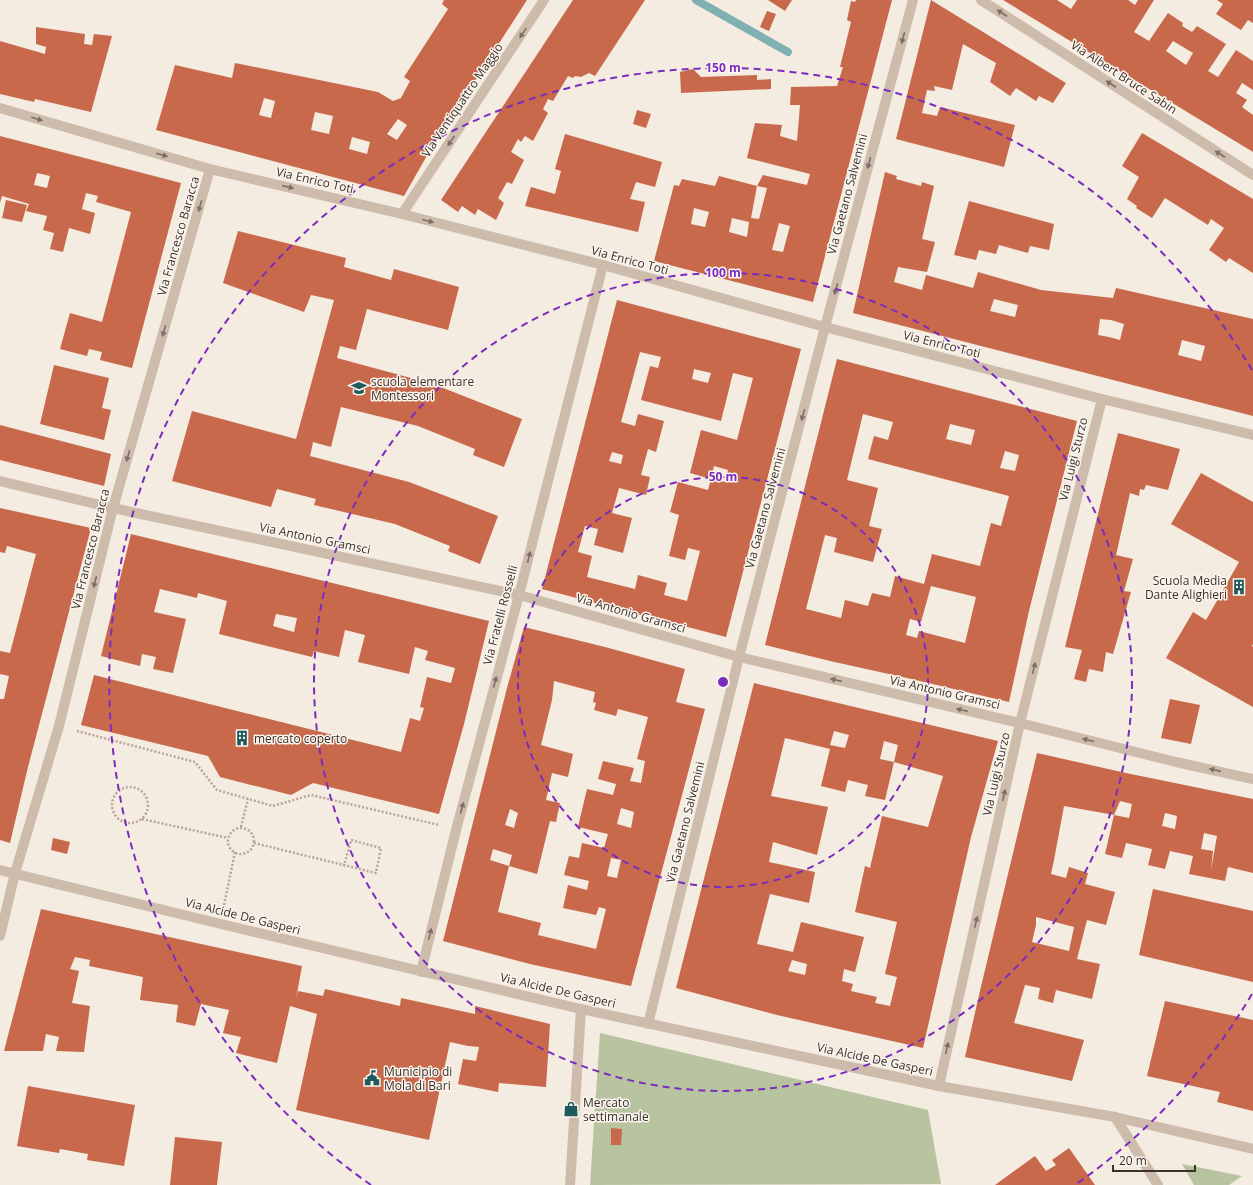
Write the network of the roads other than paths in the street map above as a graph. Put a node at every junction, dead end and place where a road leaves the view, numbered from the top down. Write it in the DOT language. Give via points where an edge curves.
graph roads {
  1 [pos="544,0"];
  2 [pos="913,0"];
  3 [pos="981,0"];
  4 [pos="0,108"];
  5 [pos="210,169"];
  6 [pos="1253,175"];
  7 [pos="402,214"];
  8 [pos="603,265"];
  9 [pos="825,328"];
  10 [pos="1102,399"];
  11 [pos="1253,435"];
  12 [pos="0,481"];
  13 [pos="113,508"];
  14 [pos="519,595"];
  15 [pos="739,657"];
  16 [pos="1020,723"];
  17 [pos="1253,779"];
  18 [pos="0,870"];
  19 [pos="15,873"];
  20 [pos="0,936"];
  21 [pos="421,972"];
  22 [pos="581,1009"];
  23 [pos="648,1024"];
  24 [pos="938,1086"];
  25 [pos="1115,1117"];
  26 [pos="1253,1149"];
  27 [pos="570,1185"];
  28 [pos="1158,1185"];
  1 -- 7 [label="street, Via Ventiquattro Maggio, one-way"];
  2 -- 9 [label="street, Via Gaetano Salvemini, one-way"];
  6 -- 3 [label="street, Via Albert Bruce Sabin, one-way"];
  4 -- 5 [label="street, Via Enrico Toti, one-way"];
  5 -- 7 [label="street, Via Enrico Toti, one-way"];
  5 -- 13 [label="street, Via Francesco Baracca, one-way"];
  7 -- 8 [label="street, Via Enrico Toti, one-way"];
  8 -- 9 [label="street, Via Enrico Toti"];
  14 -- 8 [label="street, Via Fratelli Rosselli, one-way"];
  9 -- 10 [label="street, Via Enrico Toti"];
  9 -- 15 [label="street, Via Gaetano Salvemini, one-way"];
  10 -- 11 [label="street, Via Enrico Toti"];
  16 -- 10 [label="street, Via Luigi Sturzo, one-way"];
  12 -- 13 [label="street, Via Antonio Gramsci"];
  13 -- 14 [label="street, Via Antonio Gramsci"];
  13 -- 19 [label="street, Via Francesco Baracca, one-way" via="59,726"];
  14 -- 15 [label="street, Via Antonio Gramsci"];
  21 -- 14 [label="street, Via Fratelli Rosselli, one-way"];
  16 -- 15 [label="street, Via Antonio Gramsci, one-way"];
  15 -- 23 [label="street, Via Gaetano Salvemini"];
  17 -- 16 [label="street, Via Antonio Gramsci, one-way"];
  24 -- 16 [label="street, Via Luigi Sturzo, one-way"];
  18 -- 19 [label="street, Via Alcide De Gasperi"];
  19 -- 20 [label="street, Via Francesco Baracca"];
  19 -- 21 [label="street, Via Alcide De Gasperi"];
  21 -- 22 [label="street, Via Alcide De Gasperi"];
  22 -- 23 [label="street, Via Alcide De Gasperi"];
  22 -- 27 [label="street"];
  23 -- 24 [label="street, Via Alcide De Gasperi"];
  24 -- 25 [label="street, Via Alcide De Gasperi"];
  25 -- 26 [label="street, Via Alcide De Gasperi"];
  25 -- 28 [label="street"];
}
